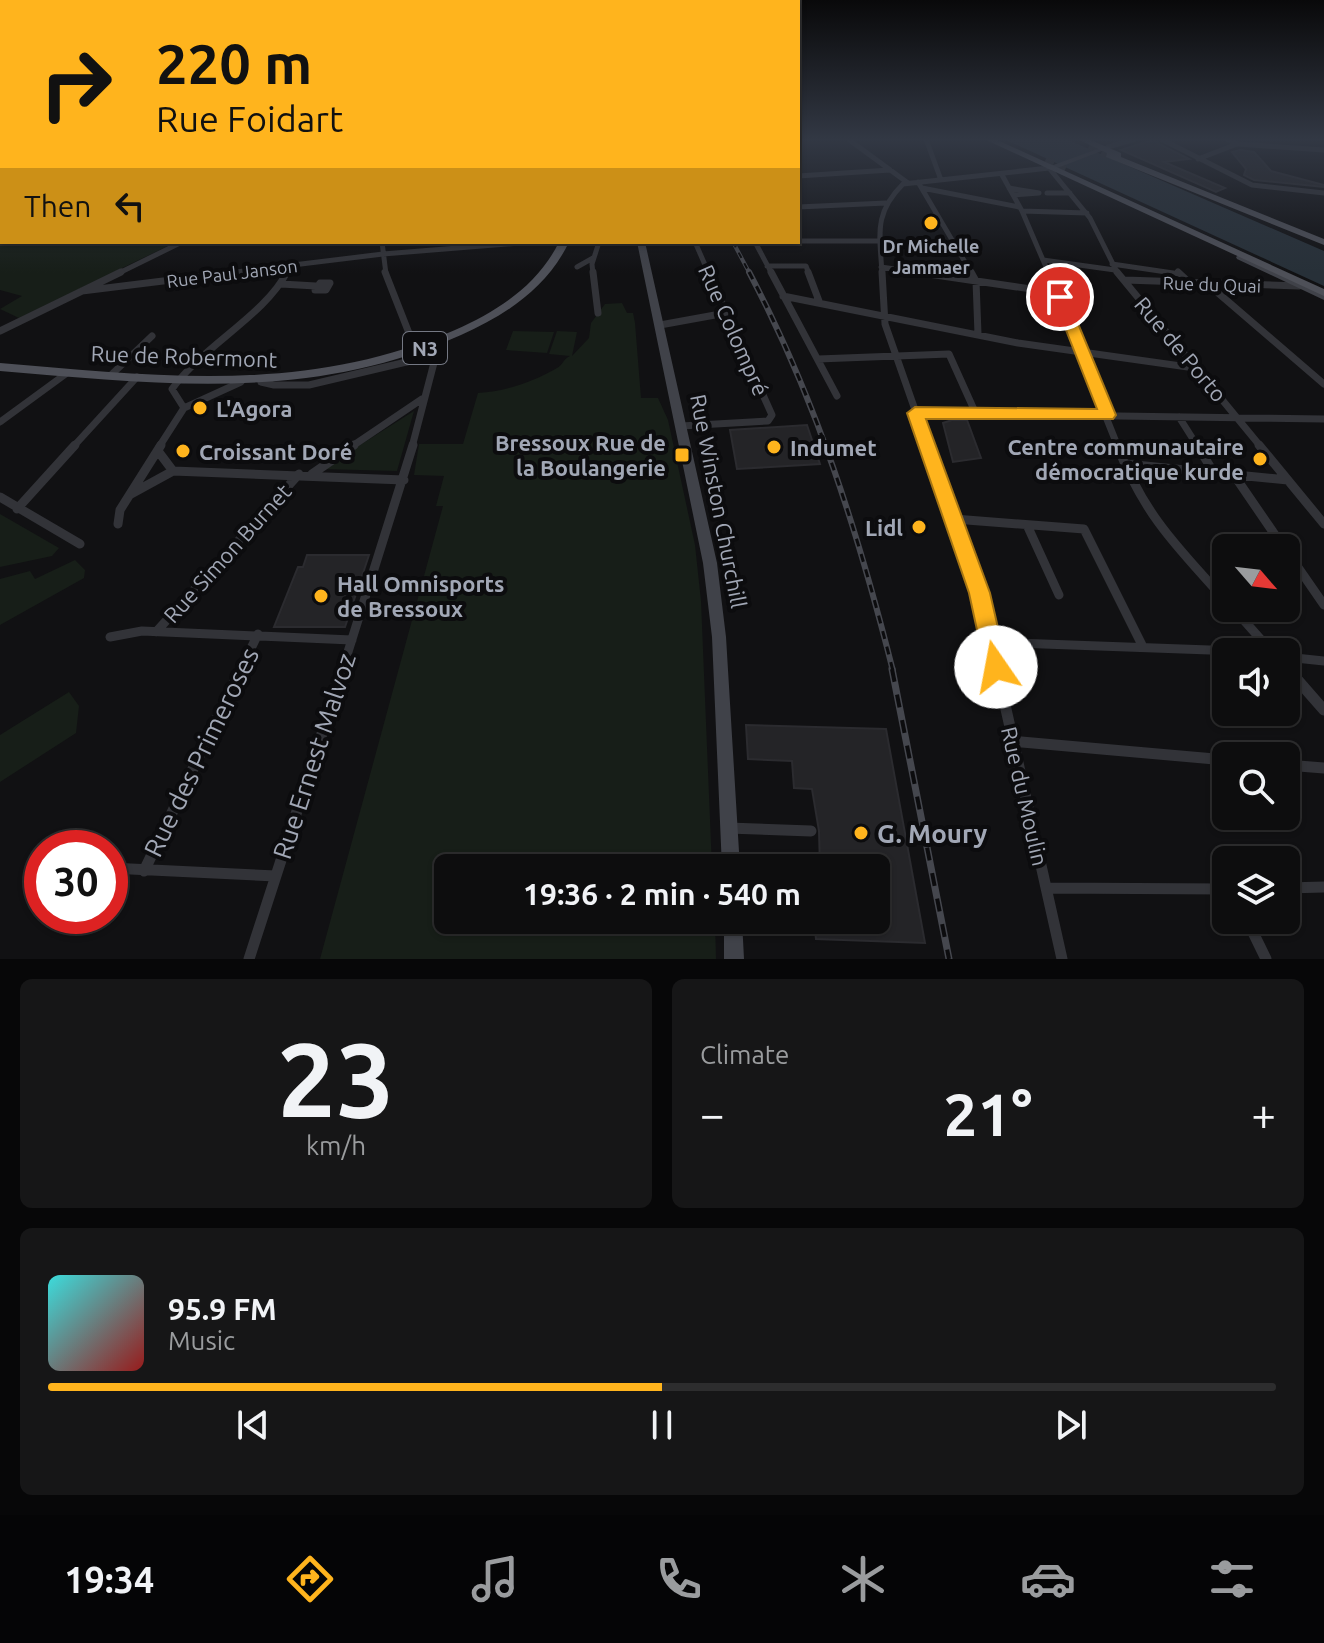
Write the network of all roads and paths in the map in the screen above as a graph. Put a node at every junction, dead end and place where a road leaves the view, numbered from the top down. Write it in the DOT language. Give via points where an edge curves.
graph roads {
  1 [pos="906,184"];
  2 [pos="913,184"];
  3 [pos="925,184"];
  4 [pos="1007,184"];
  5 [pos="1065,184"];
  6 [pos="1091,184"];
  7 [pos="1091,184"];
  8 [pos="1183,184"];
  9 [pos="1249,184"];
  10 [pos="920,185"];
  11 [pos="1047,193"];
  12 [pos="1070,193"];
  13 [pos="1324,193"];
  14 [pos="886,203"];
  15 [pos="800,207"];
  16 [pos="1021,209"];
  17 [pos="1087,213"];
  18 [pos="1203,239"];
  19 [pos="800,241"];
  20 [pos="880,241"];
  21 [pos="1324,242"];
  22 [pos="178,244"];
  23 [pos="382,244"];
  24 [pos="483,244"];
  25 [pos="563,244"];
  26 [pos="598,244"];
  27 [pos="641,244"];
  28 [pos="696,244"];
  29 [pos="756,244"];
  30 [pos="383,254"];
  31 [pos="1240,257"];
  32 [pos="1043,260"];
  33 [pos="592,261"];
  34 [pos="290,266"];
  35 [pos="767,266"];
  36 [pos="577,267"];
  37 [pos="881,267"];
  38 [pos="1114,267"];
  39 [pos="1125,280"];
  40 [pos="976,281"];
  41 [pos="281,284"];
  42 [pos="1191,284"];
  43 [pos="1209,285"];
  44 [pos="316,286"];
  45 [pos="1299,286"];
  46 [pos="82,291"];
  47 [pos="1058,293"];
  48 [pos="1324,295"];
  49 [pos="783,296"];
  50 [pos="819,301"];
  51 [pos="598,313"];
  52 [pos="726,313"];
  53 [pos="884,315"];
  54 [pos="660,325"];
  55 [pos="0,331"];
  56 [pos="978,334"];
  57 [pos="152,336"];
  58 [pos="416,351"];
  59 [pos="1082,352"];
  60 [pos="894,354"];
  61 [pos="818,359"];
  62 [pos="0,367"];
  63 [pos="1195,368"];
  64 [pos="67,373"];
  65 [pos="111,375"];
  66 [pos="137,377"];
  67 [pos="177,379"];
  68 [pos="241,382"];
  69 [pos="261,382"];
  70 [pos="1324,384"];
  71 [pos="837,396"];
  72 [pos="422,399"];
  73 [pos="184,408"];
  74 [pos="915,413"];
  75 [pos="976,414"];
  76 [pos="1107,415"];
  77 [pos="1179,417"];
  78 [pos="1238,418"];
  79 [pos="1324,419"];
  80 [pos="0,422"];
  81 [pos="681,426"];
  82 [pos="158,451"];
  83 [pos="1125,464"];
  84 [pos="173,471"];
  85 [pos="1214,473"];
  86 [pos="299,474"];
  87 [pos="312,474"];
  88 [pos="1234,475"];
  89 [pos="404,480"];
  90 [pos="1288,480"];
  91 [pos="130,494"];
  92 [pos="0,497"];
  93 [pos="17,509"];
  94 [pos="954,519"];
  95 [pos="118,524"];
  96 [pos="1324,524"];
  97 [pos="1027,525"];
  98 [pos="1275,534"];
  99 [pos="80,544"];
  100 [pos="1300,571"];
  101 [pos="1212,586"];
  102 [pos="1059,595"];
  103 [pos="1324,605"];
  104 [pos="1245,622"];
  105 [pos="156,632"];
  106 [pos="258,634"];
  107 [pos="110,637"];
  108 [pos="1260,638"];
  109 [pos="352,640"];
  110 [pos="991,642"];
  111 [pos="1143,647"];
  112 [pos="1212,650"];
  113 [pos="1300,658"];
  114 [pos="1324,661"];
  115 [pos="1300,683"];
  116 [pos="1324,710"];
  117 [pos="1011,741"];
  118 [pos="1212,759"];
  119 [pos="1300,766"];
  120 [pos="1324,768"];
  121 [pos="728,828"];
  122 [pos="811,831"];
  123 [pos="730,854"];
  124 [pos="128,870"];
  125 [pos="144,871"];
  126 [pos="276,876"];
  127 [pos="1324,887"];
  128 [pos="1046,888"];
  129 [pos="1300,888"];
  130 [pos="1212,889"];
  131 [pos="733,934"];
  132 [pos="1254,934"];
  133 [pos="249,959"];
  134 [pos="734,959"];
  135 [pos="1062,959"];
  136 [pos="1266,959"];
  1 -- 14 [label="street"];
  2 -- 10 [label="street"];
  3 -- 10 [label="street"];
  4 -- 16 [label="street"];
  5 -- 12 [label="street, Rue de Porto"];
  6 -- 18 [label="main road"];
  7 -- 18 [label="main road"];
  8 -- 21 [label="main road"];
  9 -- 13 [label="street"];
  10 -- 16 [label="street"];
  10 -- 40 [label="street"];
  11 -- 12 [label="street"];
  12 -- 17 [label="street, Rue de Porto"];
  14 -- 15 [label="street"];
  14 -- 20 [label="street, Rue du Moulin" via="879,213"];
  16 -- 17 [label="street"];
  16 -- 32 [label="street"];
  17 -- 38 [label="street, Rue de Porto"];
  18 -- 31 [label="main road"];
  19 -- 20 [label="street"];
  20 -- 37 [label="street, Rue du Moulin"];
  22 -- 46 [label="street"];
  23 -- 30 [label="street"];
  24 -- 30 [label="street, Rue Paul Janson"];
  25 -- 58 [label="main road, Rue de Robermont / N3" via="550,268 520,296 473,326"];
  26 -- 33 [label="street"];
  27 -- 54 [label="main road, Rue Winston Churchill"];
  28 -- 52 [label="street, Rue Colompré"];
  29 -- 35 [label="street"];
  30 -- 34 [label="street, Rue Paul Janson"];
  30 -- 58 [label="street" via="386,278"];
  31 -- 45 [label="main road"];
  31 -- 48 [label="main road"];
  32 -- 38 [label="street"];
  32 -- 47 [label="street"];
  33 -- 36 [label="street"];
  33 -- 51 [label="street"];
  34 -- 41 [label="street"];
  34 -- 46 [label="street, Rue Paul Janson"];
  35 -- 49 [label="street"];
  35 -- 50 [label="street" via="806,266"];
  37 -- 40 [label="street"];
  37 -- 53 [label="street, Rue du Moulin"];
  38 -- 39 [label="street, Rue de Porto"];
  38 -- 42 [label="street" via="1178,272"];
  39 -- 42 [label="street, Rue du Quai"];
  39 -- 63 [label="street, Rue de Porto"];
  40 -- 47 [label="street"];
  40 -- 56 [label="street"];
  41 -- 44 [label="street"];
  41 -- 67 [label="street"];
  42 -- 43 [label="street, Rue du Quai"];
  43 -- 45 [label="street, Rue du Quai"];
  43 -- 70 [label="street"];
  45 -- 48 [label="main road"];
  46 -- 55 [label="street"];
  47 -- 59 [label="street"];
  49 -- 50 [label="street"];
  49 -- 61 [label="street"];
  50 -- 53 [label="street"];
  52 -- 54 [label="street"];
  52 -- 81 [label="street, Rue Colompré" via="771,418"];
  53 -- 56 [label="street"];
  53 -- 60 [label="street, Rue du Moulin"];
  54 -- 81 [label="main road, Rue Winston Churchill"];
  56 -- 59 [label="street"];
  57 -- 65 [label="street"];
  58 -- 69 [label="main road, Rue de Robermont / N3" via="340,372"];
  59 -- 63 [label="street"];
  59 -- 76 [label="street"];
  60 -- 61 [label="street"];
  60 -- 74 [label="street, Rue du Moulin"];
  60 -- 75 [label="street" via="949,354"];
  61 -- 71 [label="street"];
  62 -- 64 [label="main road, Rue de Robermont / N3"];
  63 -- 78 [label="street, Rue de Porto"];
  64 -- 65 [label="main road, Rue de Robermont / N3"];
  64 -- 80 [label="street"];
  65 -- 66 [label="main road, Rue de Robermont / N3"];
  66 -- 67 [label="main road, Rue de Robermont / N3"];
  66 -- 93 [label="street"];
  67 -- 68 [label="main road, Rue de Robermont / N3"];
  67 -- 73 [label="street" via="172,389"];
  68 -- 69 [label="main road, Rue de Robermont / N3"];
  68 -- 73 [label="street"];
  69 -- 72 [label="street, Rue Ernest Malvoz" via="289,386 332,380 435,353"];
  72 -- 87 [label="street"];
  72 -- 89 [label="street, Rue Ernest Malvoz"];
  73 -- 82 [label="street"];
  74 -- 75 [label="street"];
  74 -- 94 [label="street, Rue du Moulin"];
  75 -- 76 [label="street"];
  76 -- 77 [label="street"];
  76 -- 83 [label="street"];
  77 -- 78 [label="street"];
  77 -- 85 [label="street"];
  78 -- 79 [label="street"];
  78 -- 90 [label="street, Rue de Porto"];
  81 -- 121 [label="main road, Rue Winston Churchill" via="710,563 719,637"];
  82 -- 84 [label="street"];
  82 -- 91 [label="street"];
  83 -- 85 [label="street"];
  83 -- 101 [label="street" via="1157,525"];
  84 -- 86 [label="street"];
  84 -- 91 [label="street"];
  85 -- 88 [label="street"];
  86 -- 87 [label="street"];
  86 -- 105 [label="street, Rue Simon Burnet"];
  87 -- 89 [label="street"];
  88 -- 90 [label="street"];
  88 -- 98 [label="street"];
  89 -- 109 [label="street, Rue Ernest Malvoz"];
  90 -- 96 [label="street, Rue de Porto"];
  91 -- 95 [label="street"];
  92 -- 93 [label="street"];
  93 -- 99 [label="street"];
  94 -- 97 [label="street"];
  94 -- 110 [label="street, Rue du Moulin"];
  97 -- 102 [label="street"];
  97 -- 111 [label="street" via="1084,529"];
  100 -- 103 [label="street"];
  104 -- 108 [label="street"];
  105 -- 106 [label="street"];
  105 -- 107 [label="street"];
  106 -- 109 [label="street"];
  106 -- 125 [label="street, Rue des Primeroses"];
  109 -- 126 [label="street, Rue Ernest Malvoz"];
  110 -- 111 [label="street"];
  110 -- 117 [label="street, Rue du Moulin"];
  111 -- 112 [label="street"];
  113 -- 114 [label="street"];
  115 -- 116 [label="street"];
  117 -- 118 [label="street"];
  117 -- 128 [label="street, Rue du Moulin"];
  119 -- 120 [label="street"];
  121 -- 122 [label="street"];
  121 -- 123 [label="main road, Rue Winston Churchill"];
  124 -- 125 [label="street"];
  125 -- 126 [label="street"];
  126 -- 133 [label="street, Rue Ernest Malvoz"];
  127 -- 129 [label="street"];
  128 -- 130 [label="street"];
  128 -- 135 [label="street, Rue du Moulin"];
  131 -- 134 [label="main road"];
  132 -- 136 [label="street"];
}
